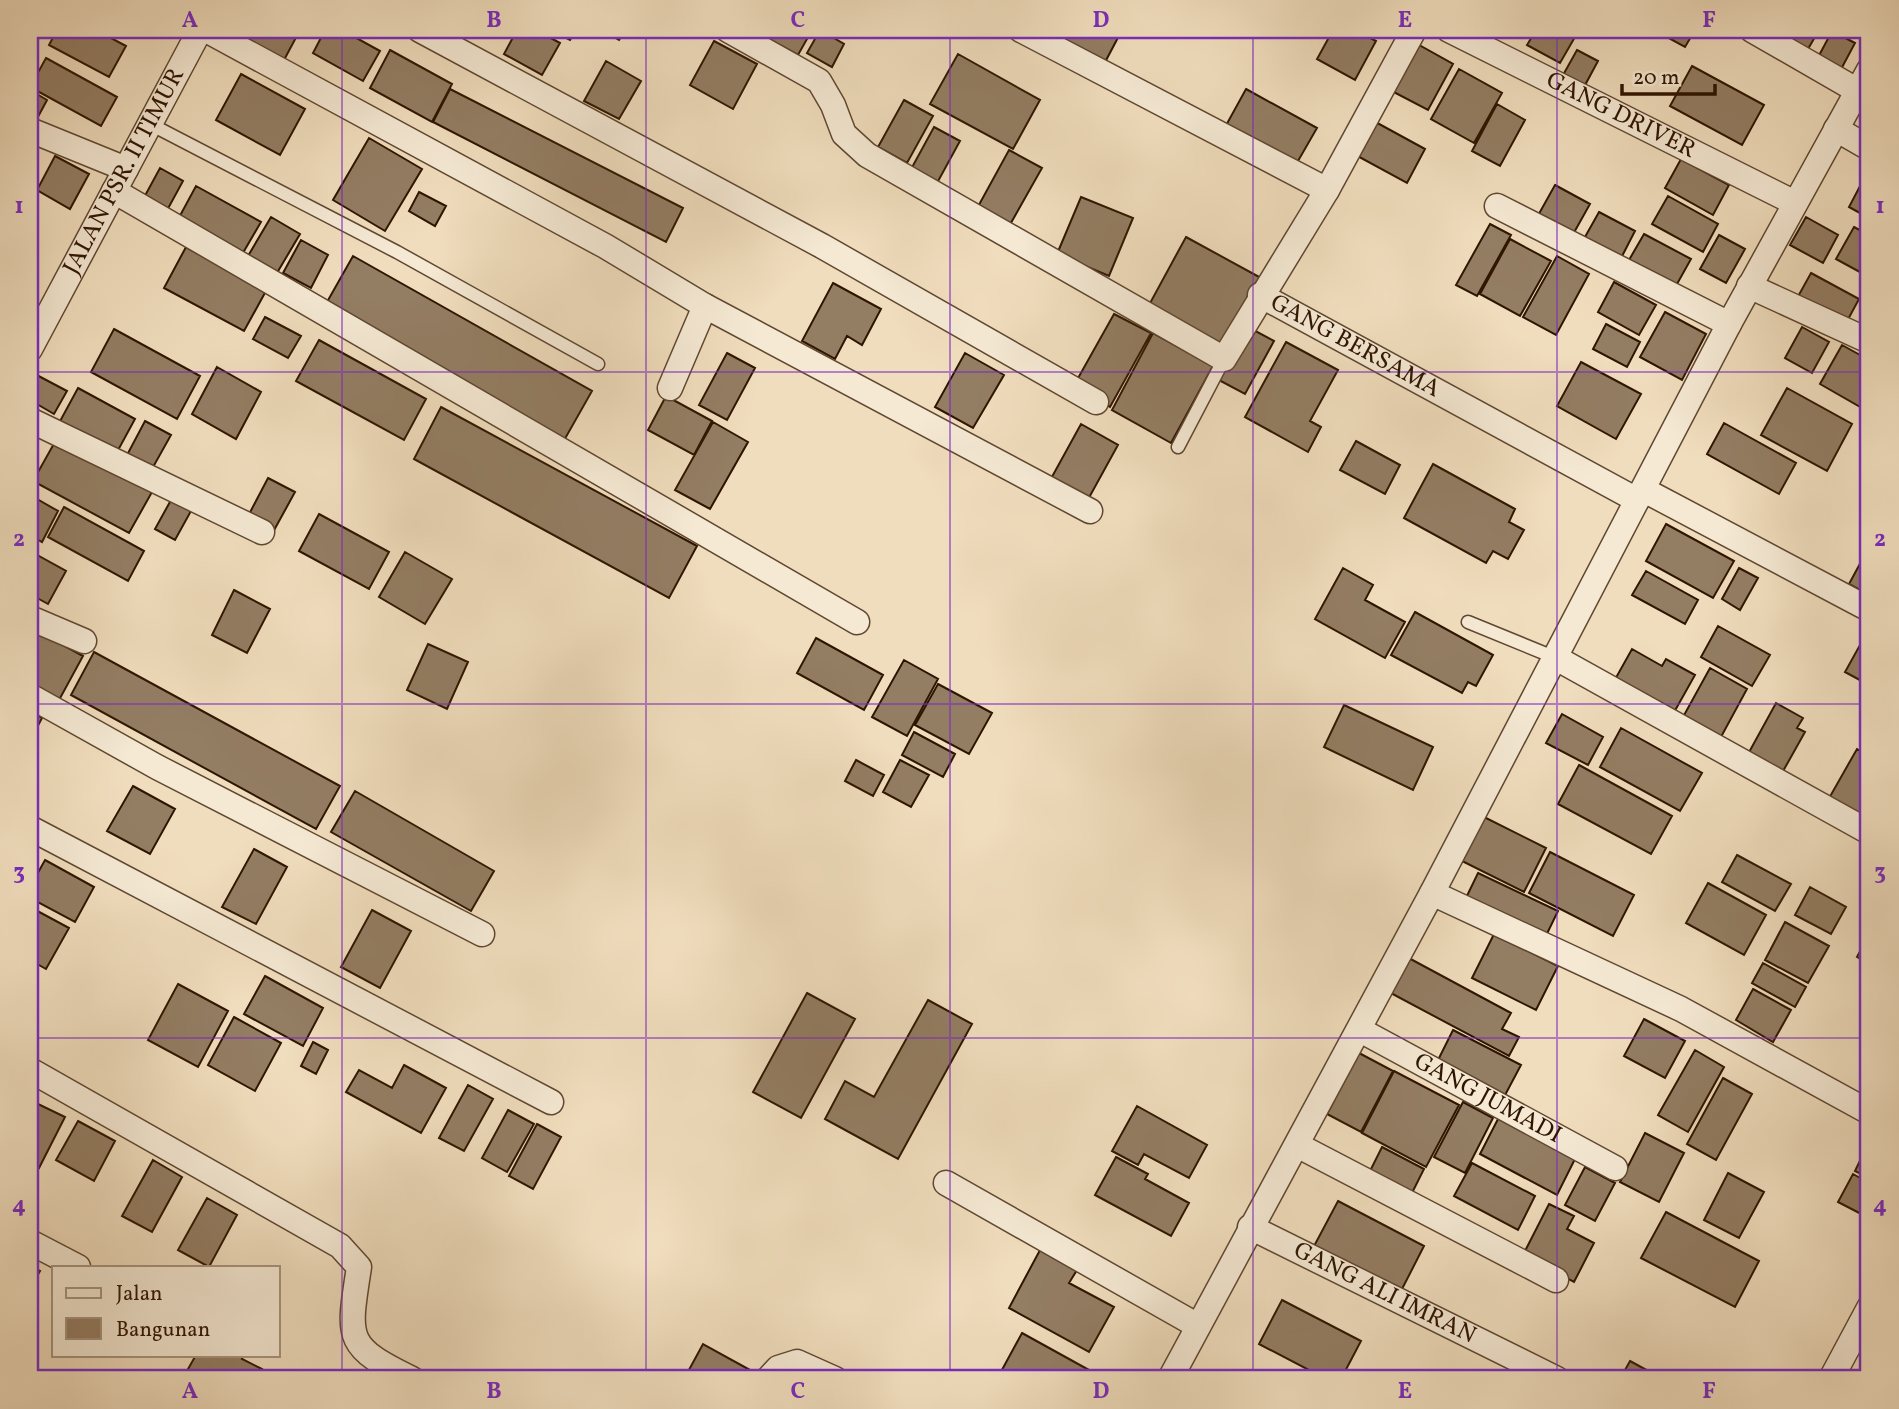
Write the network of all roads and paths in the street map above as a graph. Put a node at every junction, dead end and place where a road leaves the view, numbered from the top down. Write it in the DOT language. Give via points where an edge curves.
graph roads {
  1 [pos="200,30"];
  2 [pos="206,30"];
  3 [pos="420,30"];
  4 [pos="728,30"];
  5 [pos="1021,30"];
  6 [pos="1414,30"];
  7 [pos="1449,30"];
  8 [pos="1752,30"];
  9 [pos="1864,80"];
  10 [pos="150,124"];
  11 [pos="1836,129"];
  12 [pos="30,130"];
  13 [pos="1869,148"];
  14 [pos="126,169"];
  15 [pos="1326,190"];
  16 [pos="114,191"];
  17 [pos="1795,203"];
  18 [pos="1497,206"];
  19 [pos="1749,286"];
  20 [pos="1260,295"];
  21 [pos="705,306"];
  22 [pos="1729,324"];
  23 [pos="1869,341"];
  24 [pos="30,349"];
  25 [pos="1224,359"];
  26 [pos="598,364"];
  27 [pos="670,388"];
  28 [pos="1096,402"];
  29 [pos="30,420"];
  30 [pos="1178,446"];
  31 [pos="1640,495"];
  32 [pos="1090,511"];
  33 [pos="262,532"];
  34 [pos="1863,606"];
  35 [pos="30,618"];
  36 [pos="857,622"];
  37 [pos="1468,622"];
  38 [pos="83,641"];
  39 [pos="1556,658"];
  40 [pos="30,696"];
  41 [pos="30,828"];
  42 [pos="1869,832"];
  43 [pos="1432,893"];
  44 [pos="482,934"];
  45 [pos="1360,1030"];
  46 [pos="30,1069"];
  47 [pos="551,1102"];
  48 [pos="1869,1112"];
  49 [pos="1297,1145"];
  50 [pos="1615,1168"];
  51 [pos="946,1182"];
  52 [pos="1250,1227"];
  53 [pos="30,1242"];
  54 [pos="76,1266"];
  55 [pos="1556,1280"];
  56 [pos="1869,1308"];
  57 [pos="1198,1326"];
  58 [pos="412,1379"];
  59 [pos="768,1379"];
  60 [pos="835,1379"];
  61 [pos="1170,1379"];
  62 [pos="1557,1379"];
  63 [pos="1830,1379"];
  1 -- 10 [label="street, JALAN PSR. II TIMUR"];
  2 -- 21 [label="street" via="605,246"];
  3 -- 28 [label="street" via="822,246"];
  4 -- 25 [label="street" via="819,82 834,105 844,134 867,155"];
  5 -- 15 [label="street"];
  6 -- 15 [label="street"];
  7 -- 17 [label="street, GANG DRIVER"];
  8 -- 9 [label="street"];
  9 -- 11 [label="street"];
  10 -- 14 [label="street, JALAN PSR. II TIMUR"];
  10 -- 26 [label="lane" via="397,252"];
  11 -- 13 [label="street"];
  11 -- 17 [label="street"];
  12 -- 14 [label="street"];
  14 -- 16 [label="street, JALAN PSR. II TIMUR"];
  15 -- 20 [label="street"];
  16 -- 24 [label="street, JALAN PSR. II TIMUR"];
  16 -- 36 [label="street"];
  17 -- 19 [label="street"];
  18 -- 22 [label="street"];
  19 -- 22 [label="street"];
  19 -- 23 [label="street"];
  20 -- 25 [label="street, GANG BERSAMA"];
  20 -- 31 [label="street, GANG BERSAMA"];
  21 -- 27 [label="street"];
  21 -- 32 [label="street"];
  22 -- 31 [label="street"];
  25 -- 30 [label="lane"];
  29 -- 33 [label="street"];
  31 -- 34 [label="street, GANG BERSAMA"];
  31 -- 39 [label="street"];
  35 -- 38 [label="street"];
  37 -- 39 [label="lane"];
  39 -- 42 [label="street"];
  39 -- 43 [label="street"];
  40 -- 44 [label="street" via="157,767"];
  41 -- 47 [label="street"];
  43 -- 45 [label="street"];
  43 -- 48 [label="street" via="1681,1009"];
  45 -- 49 [label="street"];
  45 -- 50 [label="street, GANG JUMADI"];
  46 -- 58 [label="street" via="340,1246 359,1267 350,1323 358,1346 377,1363"];
  49 -- 52 [label="street"];
  49 -- 55 [label="street"];
  51 -- 57 [label="street"];
  52 -- 57 [label="street"];
  52 -- 62 [label="street, GANG ALI IMRAN"];
  53 -- 54 [label="street"];
  56 -- 63 [label="street"];
  57 -- 61 [label="street"];
  59 -- 60 [label="street" via="778,1368 797,1362"];
}
